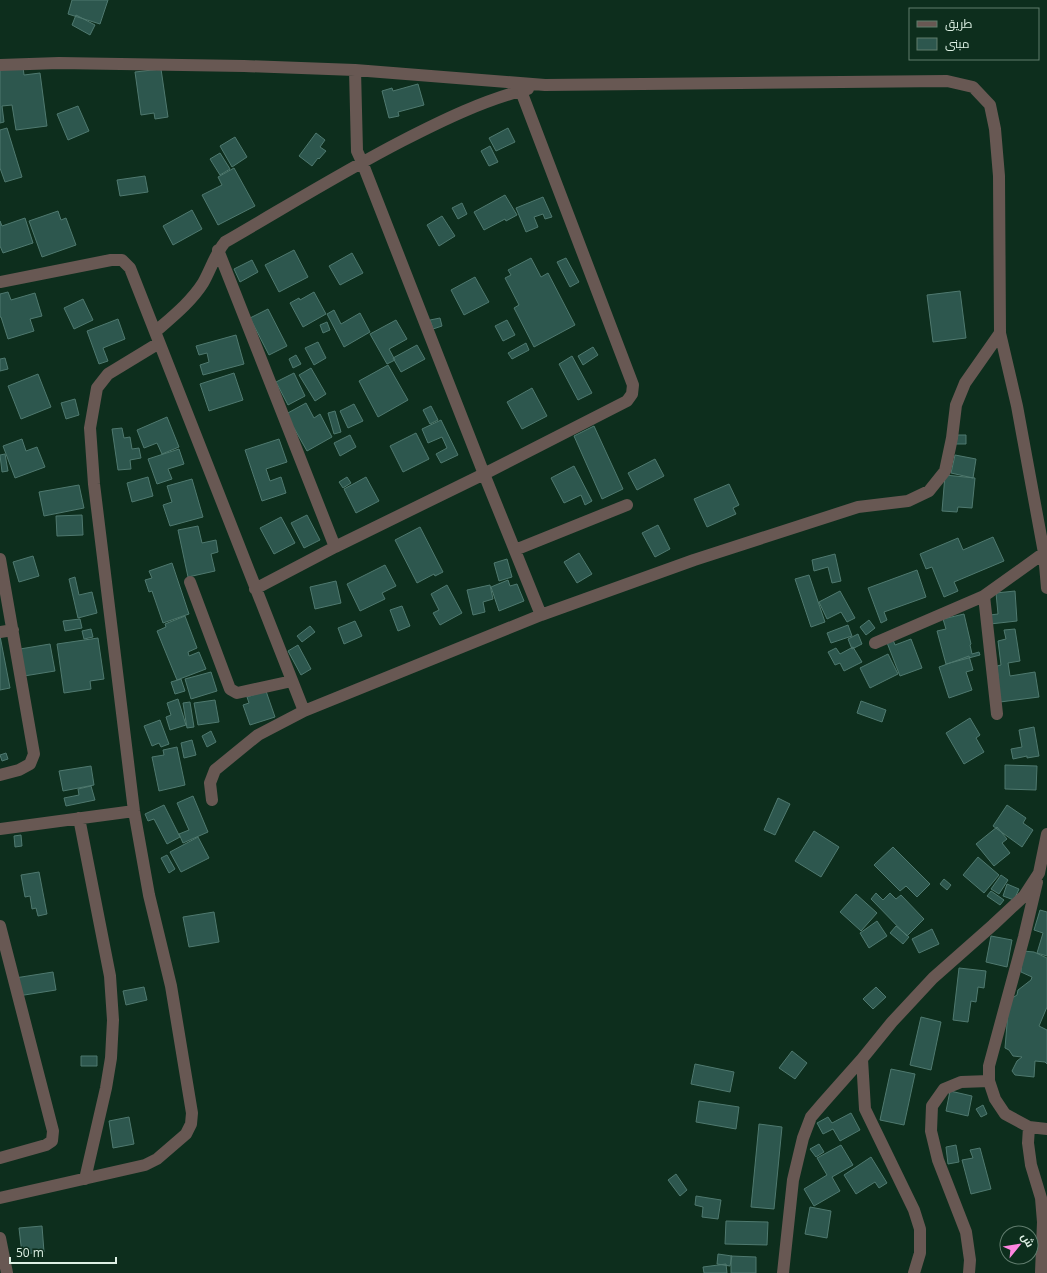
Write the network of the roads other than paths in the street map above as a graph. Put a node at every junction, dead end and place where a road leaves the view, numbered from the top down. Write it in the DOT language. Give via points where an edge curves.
graph roads {
  1 [pos="0,65"];
  2 [pos="355,70"];
  3 [pos="545,85"];
  4 [pos="521,91"];
  5 [pos="362,162"];
  6 [pos="218,250"];
  7 [pos="0,282"];
  8 [pos="1000,333"];
  9 [pos="157,337"];
  10 [pos="484,474"];
  11 [pos="627,505"];
  12 [pos="334,547"];
  13 [pos="515,550"];
  14 [pos="1046,553"];
  15 [pos="0,559"];
  16 [pos="190,582"];
  17 [pos="1047,588"];
  18 [pos="255,589"];
  19 [pos="984,596"];
  20 [pos="542,615"];
  21 [pos="13,630"];
  22 [pos="0,632"];
  23 [pos="876,643"];
  24 [pos="292,681"];
  25 [pos="304,711"];
  26 [pos="997,714"];
  27 [pos="0,775"];
  28 [pos="212,800"];
  29 [pos="134,810"];
  30 [pos="79,818"];
  31 [pos="0,829"];
  32 [pos="1047,834"];
  33 [pos="1039,873"];
  34 [pos="0,926"];
  35 [pos="862,1059"];
  36 [pos="989,1081"];
  37 [pos="1029,1127"];
  38 [pos="1047,1129"];
  39 [pos="0,1158"];
  40 [pos="85,1179"];
  41 [pos="0,1198"];
  42 [pos="0,1238"];
  43 [pos="7,1273"];
  44 [pos="783,1273"];
  45 [pos="914,1273"];
  46 [pos="969,1273"];
  47 [pos="1040,1273"];
  1 -- 2 [label="street" via="59,63"];
  2 -- 3 [label="street"];
  2 -- 5 [label="street" via="357,151"];
  3 -- 4 [label="street"];
  3 -- 8 [label="street" via="947,81 973,87 990,105 995,129 999,176"];
  4 -- 5 [label="street" via="468,110"];
  4 -- 10 [label="street" via="633,385 632,394 627,402"];
  5 -- 6 [label="street" via="225,242"];
  5 -- 10 [label="street"];
  6 -- 9 [label="street" via="203,282"];
  6 -- 12 [label="street"];
  7 -- 9 [label="street" via="122,260 130,268"];
  8 -- 14 [label="street"];
  8 -- 20 [label="street" via="965,383 956,405 945,471 929,491 908,501 858,507 836,514 694,560"];
  9 -- 18 [label="street"];
  9 -- 29 [label="street" via="108,374 97,388 90,428 94,484"];
  10 -- 12 [label="street"];
  10 -- 13 [label="street"];
  11 -- 13 [label="street"];
  12 -- 18 [label="street"];
  13 -- 20 [label="street"];
  14 -- 17 [label="street"];
  14 -- 19 [label="street"];
  15 -- 21 [label="street"];
  16 -- 24 [label="street" via="230,689 237,693"];
  18 -- 24 [label="street"];
  19 -- 23 [label="street"];
  19 -- 26 [label="street"];
  20 -- 25 [label="street"];
  21 -- 22 [label="street"];
  21 -- 27 [label="street" via="34,754 30,764"];
  24 -- 25 [label="street"];
  25 -- 28 [label="street" via="258,735 216,770 210,783"];
  29 -- 30 [label="street"];
  29 -- 40 [label="street" via="149,895 171,986 192,1113 191,1124 186,1134 157,1159 145,1165"];
  30 -- 31 [label="street"];
  30 -- 40 [label="street" via="110,976 113,1020 111,1058"];
  32 -- 33 [label="street"];
  33 -- 35 [label="street" via="1024,896 933,978"];
  33 -- 36 [label="street" via="990,1066"];
  34 -- 39 [label="street" via="53,1131 52,1141 46,1145"];
  35 -- 44 [label="street" via="811,1117 803,1138 793,1180"];
  35 -- 45 [label="street" via="865,1109 914,1210 920,1229 920,1253"];
  36 -- 37 [label="street" via="995,1099 1005,1114"];
  36 -- 46 [label="street" via="961,1082 944,1089 932,1106 932,1131 938,1160 966,1232"];
  37 -- 38 [label="street"];
  37 -- 47 [label="street" via="1031,1165 1041,1198"];
  40 -- 41 [label="street"];
  42 -- 43 [label="street"];
}
